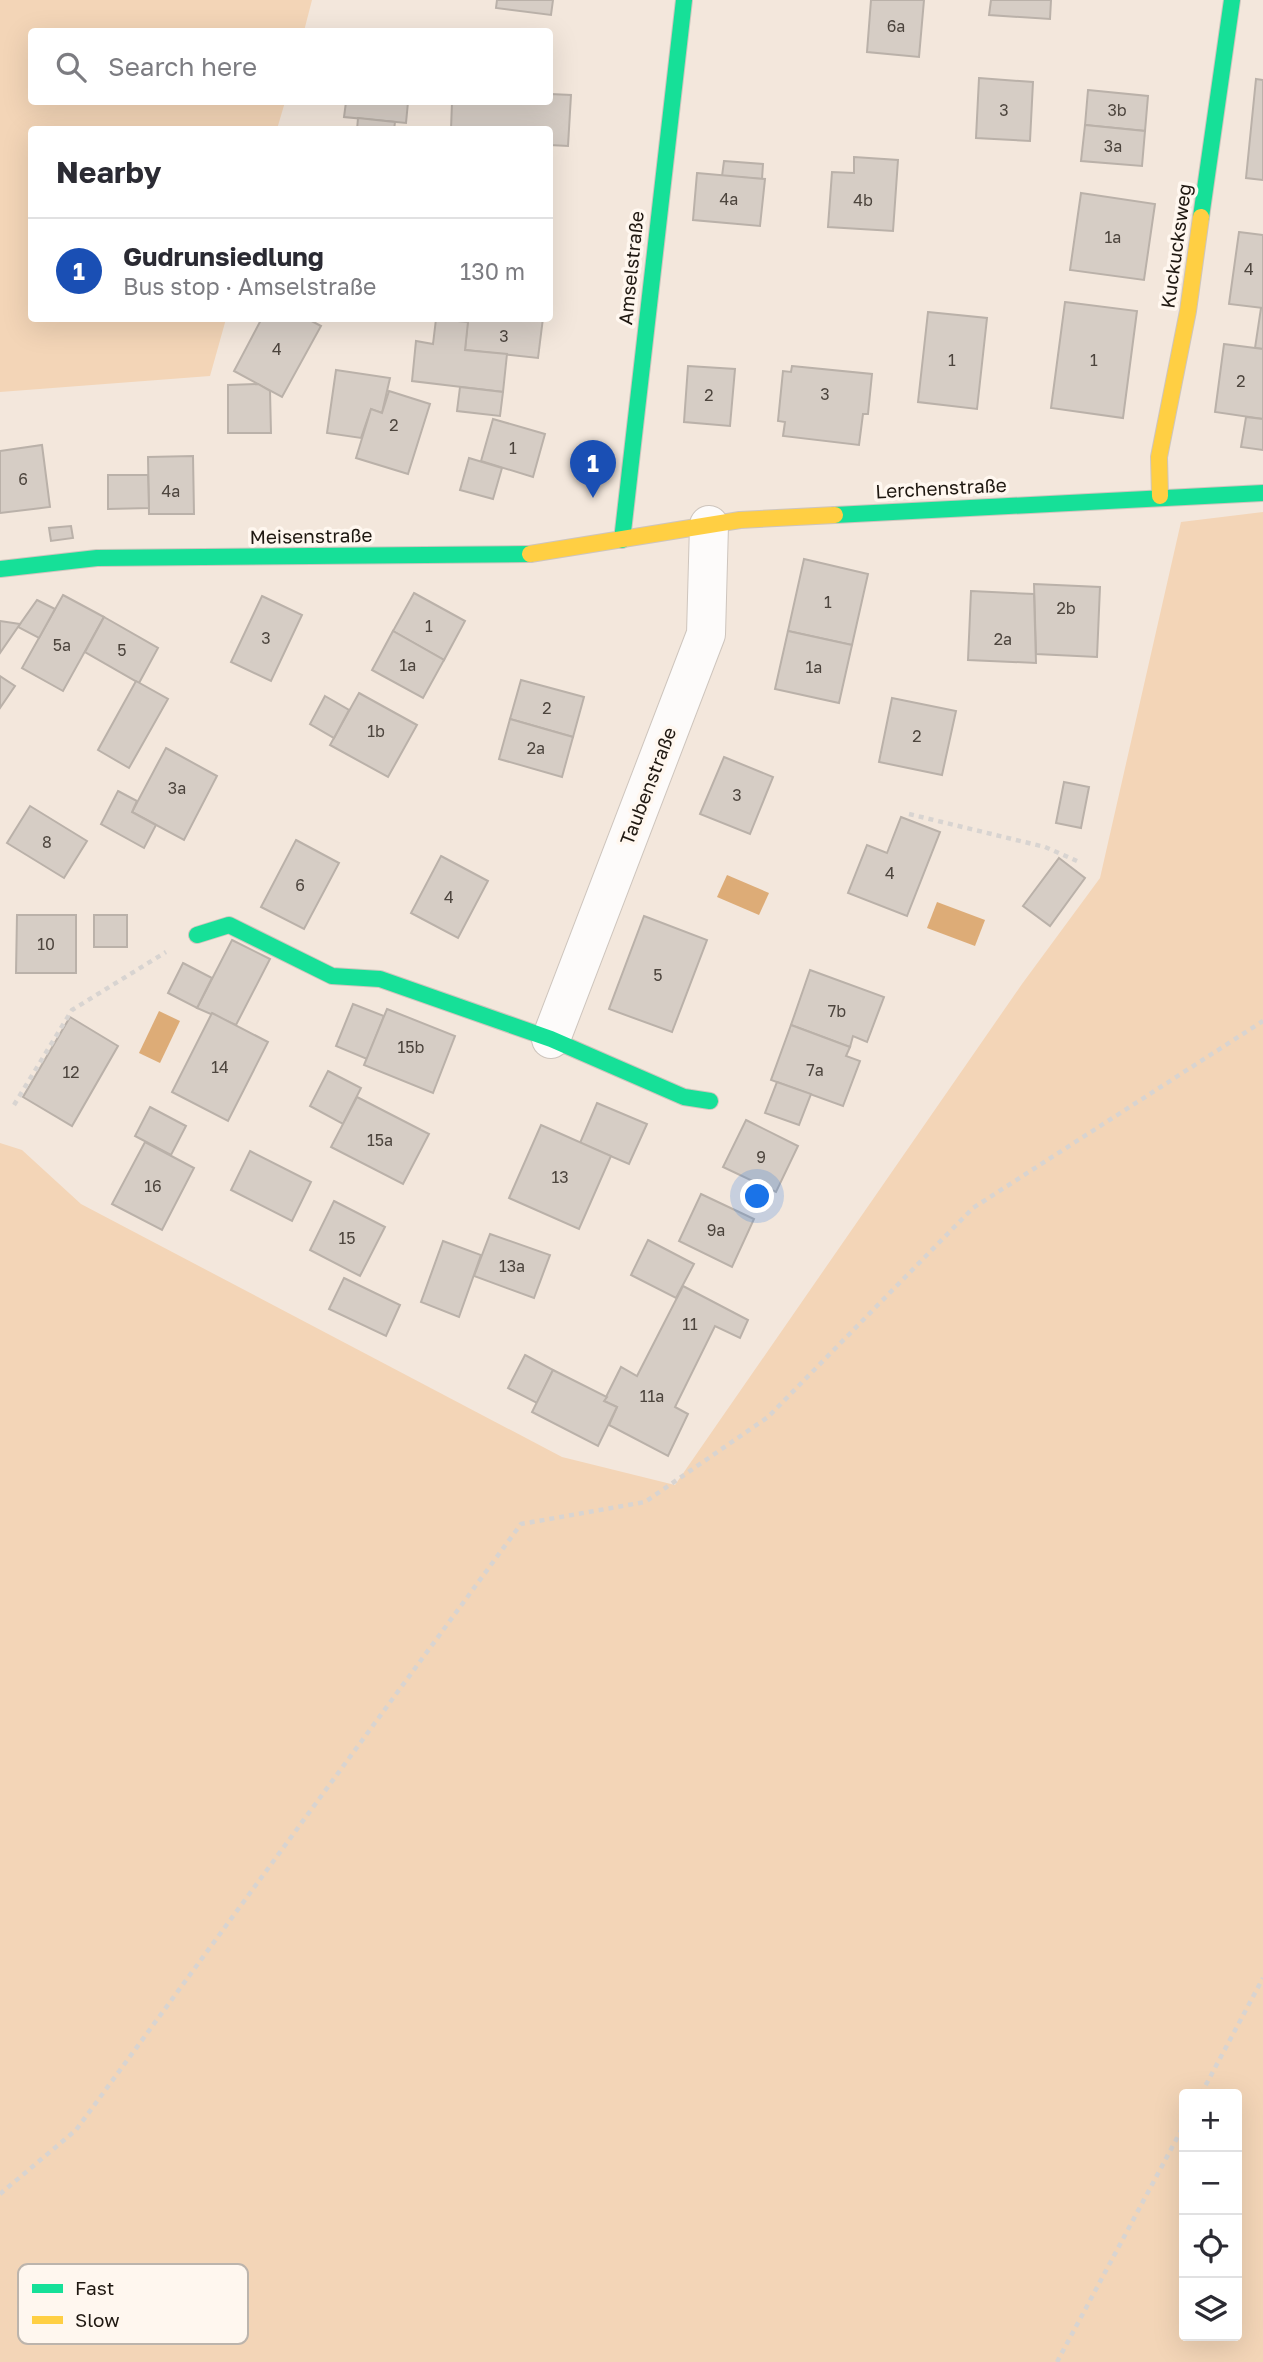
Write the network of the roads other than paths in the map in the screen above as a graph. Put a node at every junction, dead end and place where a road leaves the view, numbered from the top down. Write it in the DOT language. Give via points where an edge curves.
graph roads {
  1 [pos="684,0"];
  2 [pos="1232,0"];
  3 [pos="1263,493"];
  4 [pos="1160,496"];
  5 [pos="709,525"];
  6 [pos="622,540"];
  7 [pos="0,569"];
  8 [pos="197,935"];
  9 [pos="551,1039"];
  10 [pos="710,1101"];
  1 -- 6 [label="street, Amselstraße"];
  2 -- 4 [label="street, Kuckucksweg" via="1188,311 1159,457"];
  3 -- 4 [label="street, Lerchenstraße"];
  4 -- 5 [label="street, Lerchenstraße"];
  5 -- 6 [label="street, Lerchenstraße"];
  5 -- 9 [label="street, Taubenstraße" via="706,634"];
  6 -- 7 [label="street, Meisenstraße" via="545,554 97,558"];
  8 -- 9 [label="street" via="229,925 332,976 380,979"];
  9 -- 10 [label="street" via="684,1097"];
}
